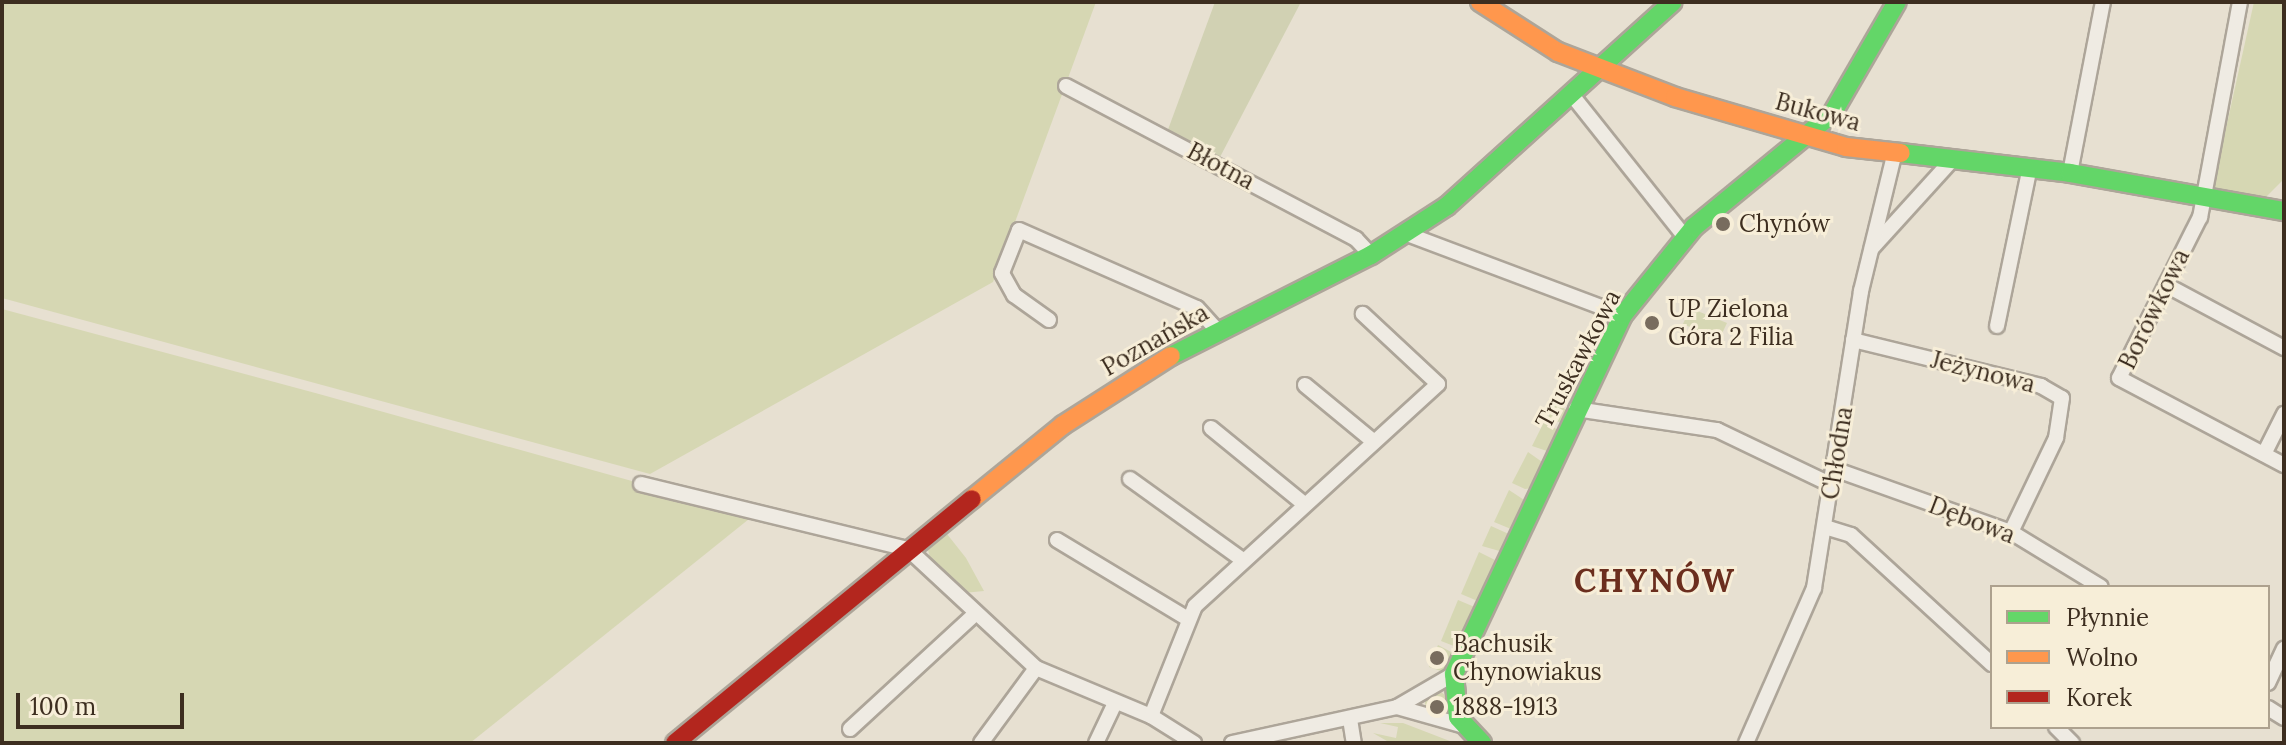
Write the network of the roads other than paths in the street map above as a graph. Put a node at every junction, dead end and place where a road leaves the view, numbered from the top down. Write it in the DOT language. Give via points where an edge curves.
graph roads {
  1 [pos="1480,2"];
  2 [pos="1673,2"];
  3 [pos="1897,2"];
  4 [pos="2103,2"];
  5 [pos="2240,2"];
  6 [pos="1563,53"];
  7 [pos="1602,67"];
  8 [pos="1066,86"];
  9 [pos="1576,92"];
  10 [pos="1808,136"];
  11 [pos="1895,152"];
  12 [pos="1952,160"];
  13 [pos="2029,171"];
  14 [pos="2070,173"];
  15 [pos="2202,202"];
  16 [pos="2284,211"];
  17 [pos="1407,234"];
  18 [pos="1685,237"];
  19 [pos="1871,249"];
  20 [pos="1371,255"];
  21 [pos="2166,285"];
  22 [pos="1363,314"];
  23 [pos="1623,315"];
  24 [pos="1049,320"];
  25 [pos="1997,326"];
  26 [pos="1218,331"];
  27 [pos="1853,340"];
  28 [pos="2284,348"];
  29 [pos="1305,385"];
  30 [pos="1576,409"];
  31 [pos="2284,414"];
  32 [pos="1211,428"];
  33 [pos="1373,441"];
  34 [pos="2264,454"];
  35 [pos="2284,465"];
  36 [pos="1834,469"];
  37 [pos="1130,479"];
  38 [pos="641,484"];
  39 [pos="1832,485"];
  40 [pos="1303,503"];
  41 [pos="1825,527"];
  42 [pos="2011,532"];
  43 [pos="1057,540"];
  44 [pos="908,549"];
  45 [pos="1240,558"];
  46 [pos="2098,585"];
  47 [pos="975,614"];
  48 [pos="1188,619"];
  49 [pos="2284,649"];
  50 [pos="1990,662"];
  51 [pos="1036,668"];
  52 [pos="1454,674"];
  53 [pos="2270,679"];
  54 [pos="1115,703"];
  55 [pos="1397,707"];
  56 [pos="1151,716"];
  57 [pos="1350,719"];
  58 [pos="1326,725"];
  59 [pos="1464,726"];
  60 [pos="850,729"];
  61 [pos="675,743"];
  62 [pos="981,743"];
  63 [pos="1096,743"];
  64 [pos="1194,743"];
  65 [pos="1232,743"];
  66 [pos="1320,743"];
  67 [pos="1354,743"];
  68 [pos="1482,743"];
  69 [pos="1746,743"];
  1 -- 6 [label="street, Bukowa"];
  2 -- 7 [label="street, Poznańska"];
  3 -- 10 [label="street, Truskawkowa" via="1844,98"];
  4 -- 14 [label="street"];
  5 -- 15 [label="street, Borówkowa"];
  6 -- 7 [label="street, Bukowa"];
  6 -- 9 [label="street"];
  7 -- 9 [label="street, Poznańska"];
  7 -- 10 [label="street, Bukowa" via="1675,97"];
  8 -- 20 [label="street, Błotna" via="1356,239"];
  9 -- 17 [label="street, Poznańska"];
  9 -- 18 [label="street"];
  10 -- 11 [label="street, Bukowa"];
  10 -- 18 [label="street, Truskawkowa"];
  11 -- 12 [label="street, Bukowa"];
  11 -- 19 [label="street, Chłodna"];
  12 -- 13 [label="street, Bukowa"];
  12 -- 19 [label="street"];
  13 -- 14 [label="street, Bukowa"];
  13 -- 25 [label="street"];
  14 -- 15 [label="street, Bukowa"];
  15 -- 16 [label="street, Bukowa"];
  15 -- 21 [label="street, Borówkowa"];
  17 -- 20 [label="street, Poznańska"];
  17 -- 23 [label="street"];
  18 -- 23 [label="street, Truskawkowa"];
  19 -- 27 [label="street, Chłodna"];
  20 -- 26 [label="street, Poznańska"];
  21 -- 28 [label="street"];
  21 -- 34 [label="street, Borówkowa" via="2119,378"];
  22 -- 33 [label="street" via="1438,384"];
  23 -- 30 [label="street, Truskawkowa"];
  24 -- 26 [label="street" via="1014,295 1002,273 1019,230 1197,308"];
  26 -- 44 [label="street, Poznańska" via="1063,425"];
  27 -- 36 [label="street, Chłodna"];
  27 -- 42 [label="street, Jeżynowa" via="2041,386 2062,398 2056,438"];
  29 -- 33 [label="street"];
  30 -- 39 [label="street" via="1746,440"];
  30 -- 52 [label="street, Truskawkowa"];
  31 -- 34 [label="street"];
  32 -- 40 [label="street"];
  33 -- 40 [label="street"];
  34 -- 35 [label="street, Borówkowa"];
  36 -- 39 [label="street, Chłodna"];
  36 -- 42 [label="street, Dębowa"];
  37 -- 45 [label="street"];
  38 -- 44 [label="street"];
  39 -- 41 [label="street, Chłodna"];
  40 -- 45 [label="street"];
  41 -- 50 [label="street" via="1851,535"];
  41 -- 69 [label="street, Chłodna" via="1804,618"];
  42 -- 46 [label="street, Dębowa"];
  43 -- 48 [label="street"];
  44 -- 47 [label="street"];
  44 -- 61 [label="street, Poznańska"];
  45 -- 48 [label="street"];
  47 -- 51 [label="street"];
  47 -- 60 [label="street"];
  48 -- 56 [label="street"];
  49 -- 53 [label="street"];
  51 -- 54 [label="street"];
  51 -- 62 [label="street"];
  52 -- 55 [label="street"];
  52 -- 59 [label="street" via="1453,702"];
  54 -- 56 [label="street"];
  54 -- 63 [label="street"];
  55 -- 57 [label="street"];
  55 -- 59 [label="street"];
  56 -- 64 [label="street"];
  57 -- 58 [label="street"];
  57 -- 67 [label="street"];
  58 -- 65 [label="street"];
  58 -- 66 [label="street"];
  59 -- 68 [label="street"];
}
